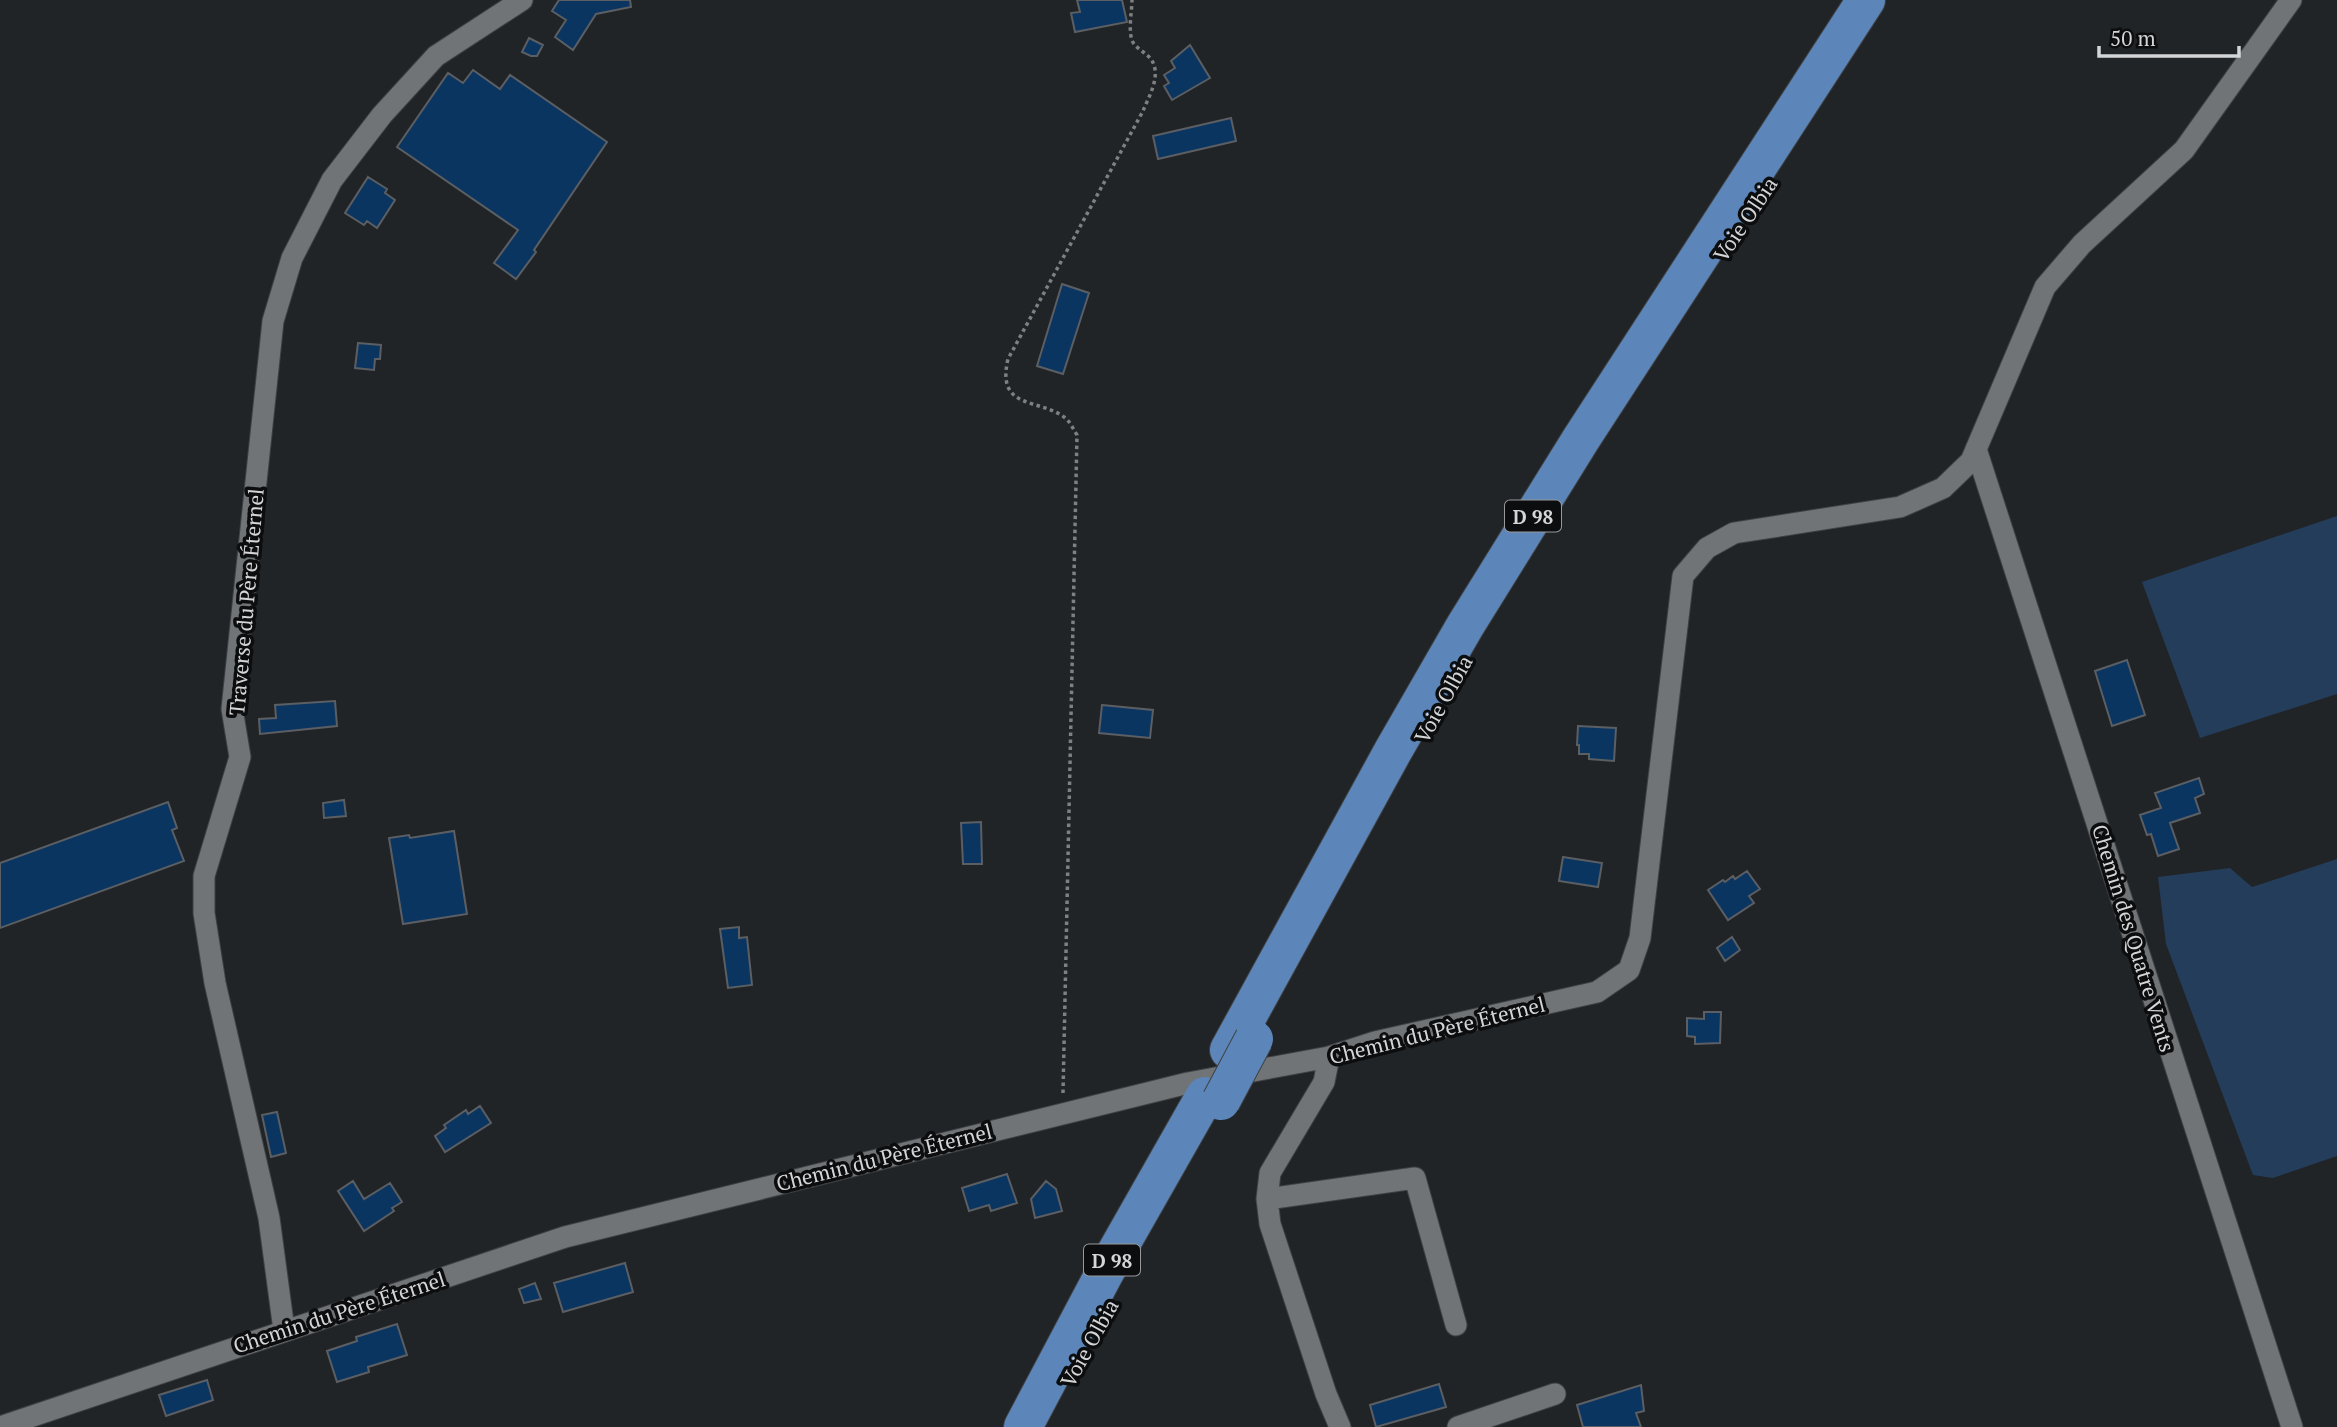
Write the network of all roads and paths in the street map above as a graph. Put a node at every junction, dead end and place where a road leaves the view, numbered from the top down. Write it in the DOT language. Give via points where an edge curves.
graph roads {
  1 [pos="522,0"];
  2 [pos="1132,0"];
  3 [pos="1866,0"];
  4 [pos="1891,0"];
  5 [pos="2291,0"];
  6 [pos="1976,449"];
  7 [pos="1242,1044"];
  8 [pos="1329,1056"];
  9 [pos="1213,1098"];
  10 [pos="1062,1113"];
  11 [pos="1267,1199"];
  12 [pos="1456,1325"];
  13 [pos="284,1330"];
  14 [pos="1555,1394"];
  15 [pos="0,1427"];
  16 [pos="1023,1427"];
  17 [pos="1044,1427"];
  18 [pos="1340,1427"];
  19 [pos="1458,1427"];
  20 [pos="2292,1427"];
  1 -- 13 [label="street, Traverse du Père Éternel" via="436,56 382,115 332,180 292,258 273,321 232,709 240,757 204,876 204,913 215,983 269,1218"];
  2 -- 10 [label="path" via="1133,43 1153,62 1154,85 1008,359 1004,375 1017,397 1066,418 1077,435"];
  3 -- 7 [label="highway, Voie Olbia / D 98" via="1465,626 1393,751"];
  4 -- 7 [label="highway, Voie Olbia / D 98" via="1616,415 1474,643"];
  5 -- 6 [label="street, Chemin du Père Éternel" via="2184,150 2082,244 2045,288"];
  6 -- 8 [label="street, Chemin du Père Éternel" via="1971,461 1943,488 1900,507 1734,533 1707,548 1684,576 1640,938 1629,970 1597,992"];
  6 -- 20 [label="street, Chemin des Quatre Vents"];
  7 -- 9 [label="highway, Voie Olbia / D 98, bridge"];
  8 -- 10 [label="street, Chemin du Père Éternel"];
  8 -- 11 [label="street" via="1324,1082 1270,1173"];
  9 -- 16 [label="highway, Voie Olbia / D 98" via="1105,1272"];
  9 -- 17 [label="highway, Voie Olbia / D 98"];
  10 -- 13 [label="street, Chemin du Père Éternel" via="565,1237"];
  11 -- 12 [label="street" via="1415,1178"];
  11 -- 18 [label="street" via="1270,1224"];
  13 -- 15 [label="street, Chemin du Père Éternel"];
  14 -- 19 [label="street"];
}
